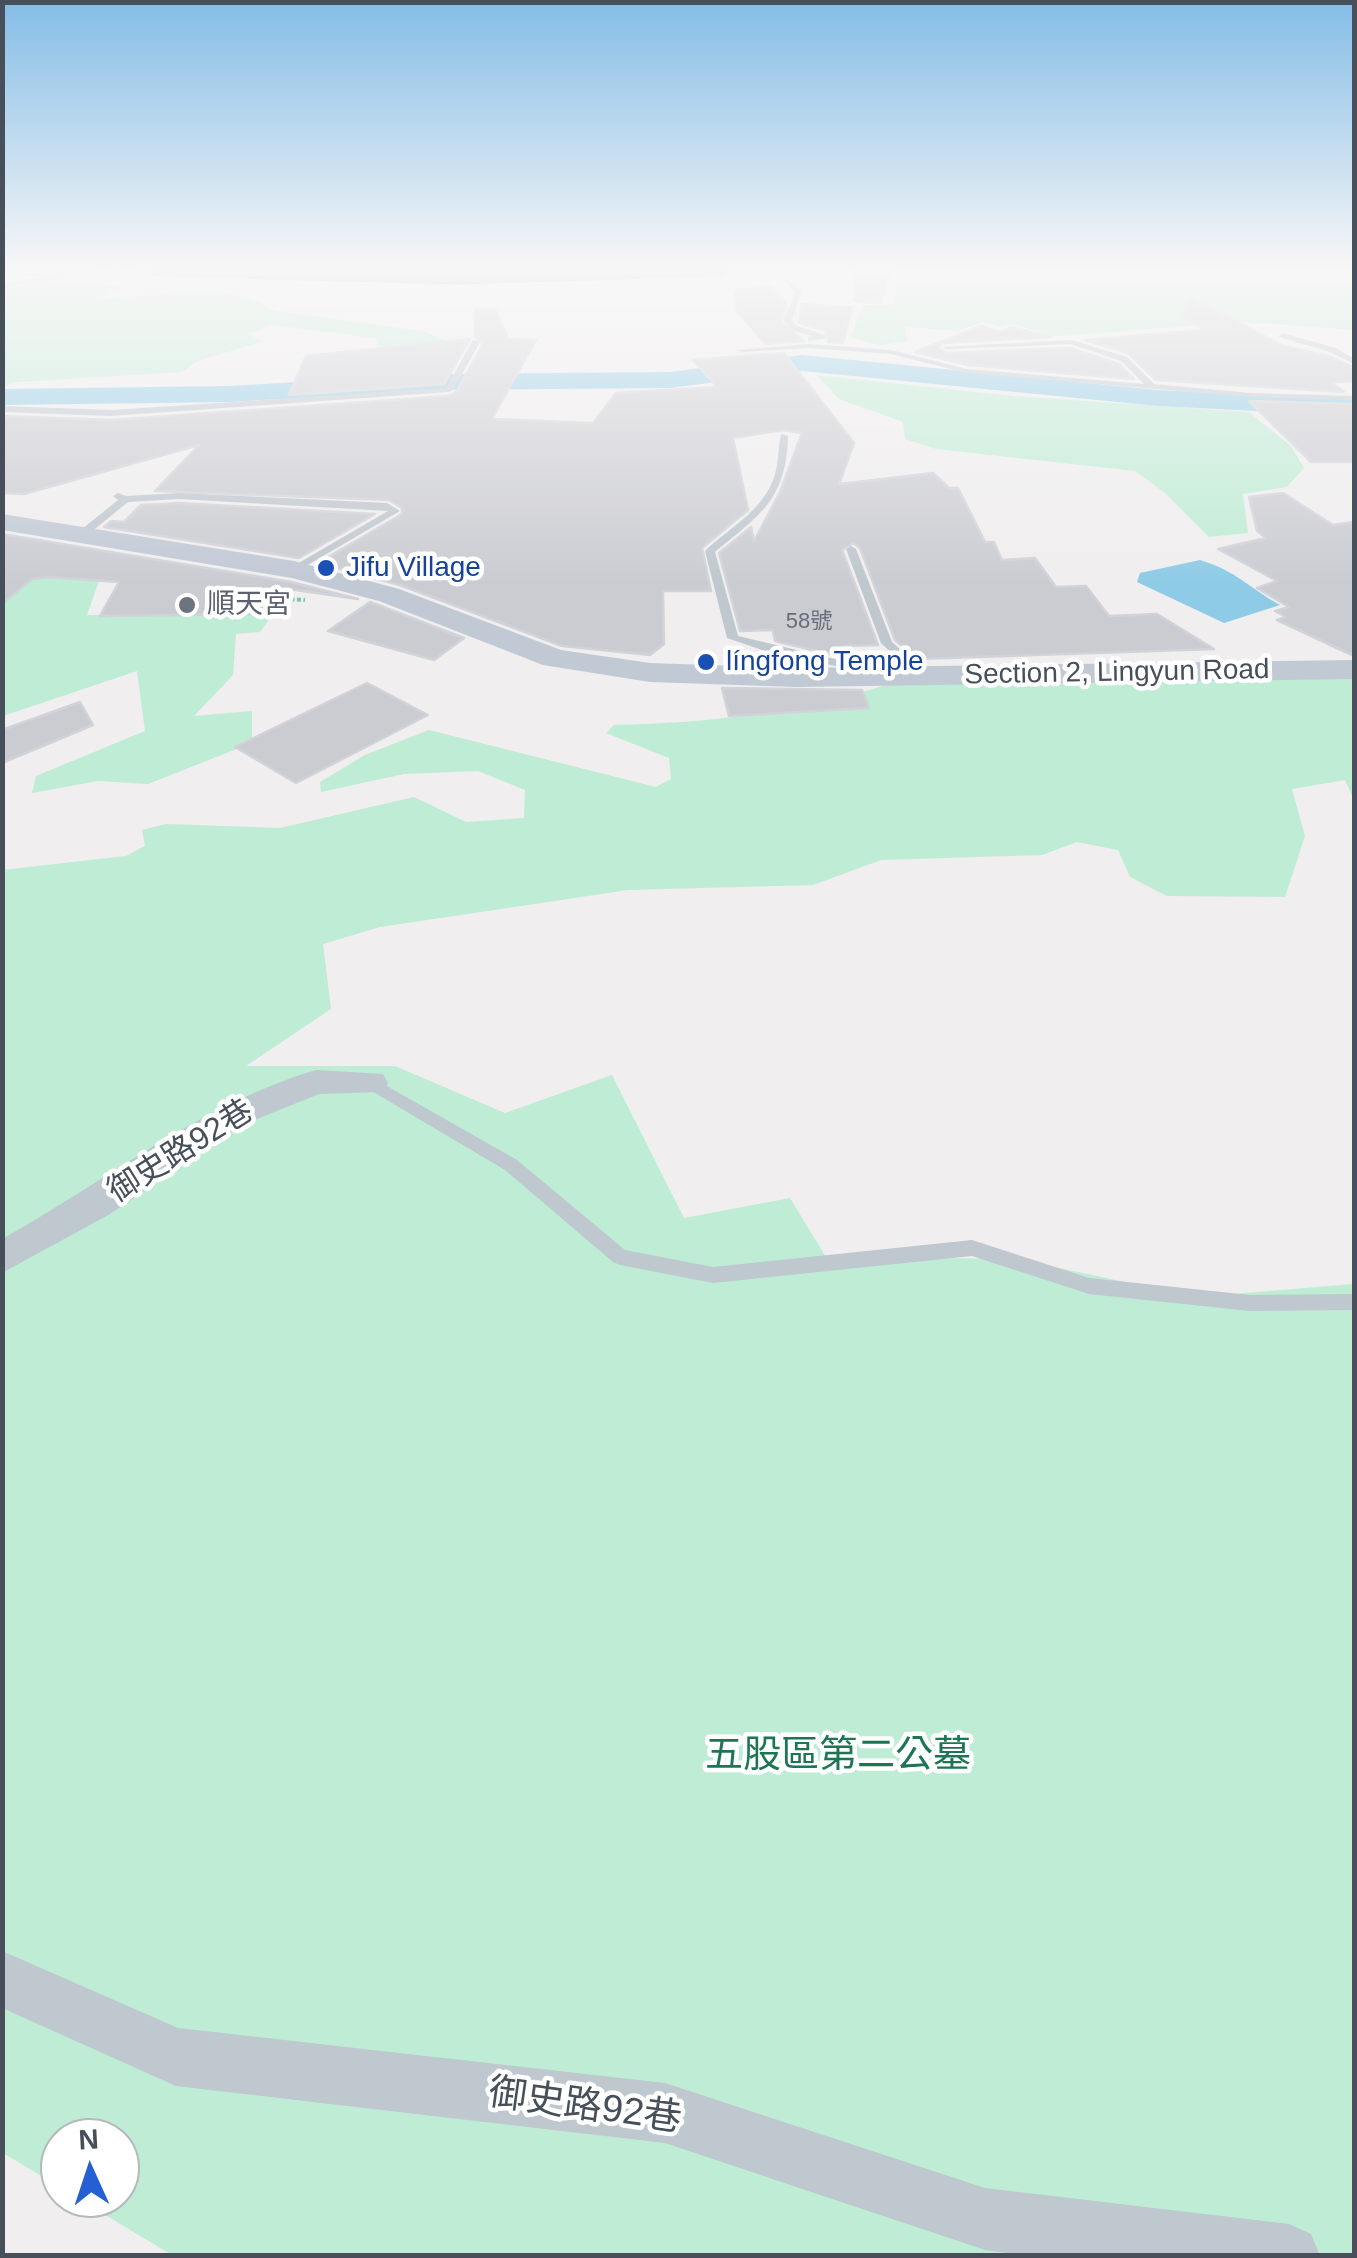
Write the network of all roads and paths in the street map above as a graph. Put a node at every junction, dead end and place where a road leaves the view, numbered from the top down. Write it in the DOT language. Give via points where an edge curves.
graph roads {
  1 [pos="458,374"];
  2 [pos="1006,374"];
  3 [pos="1139,374"];
  4 [pos="1152,387"];
  5 [pos="1354,398"];
  6 [pos="2,410"];
  7 [pos="784,436"];
  8 [pos="138,488"];
  9 [pos="125,500"];
  10 [pos="2,522"];
  11 [pos="81,534"];
  12 [pos="851,550"];
  13 [pos="294,570"];
  14 [pos="1354,670"];
  15 [pos="922,675"];
  16 [pos="883,676"];
  17 [pos="371,1083"];
  18 [pos="2,1258"];
  19 [pos="1354,1302"];
  20 [pos="2,1979"];
  21 [pos="1289,2256"];
  1 -- 6 [label="lane" via="449,390 112,413"];
  2 -- 4 [label="lane"];
  3 -- 4 [label="lane"];
  4 -- 5 [label="lane"];
  7 -- 16 [label="lane" via="776,492 710,551 733,638"];
  8 -- 9 [label="lane" via="118,494"];
  9 -- 11 [label="lane"];
  9 -- 13 [label="lane" via="179,496 395,511"];
  10 -- 11 [label="street, Section 2, Lingyun Road"];
  11 -- 13 [label="street, Section 2, Lingyun Road"];
  12 -- 15 [label="lane" via="888,643"];
  13 -- 16 [label="street, Section 2, Lingyun Road" via="389,595 580,664"];
  14 -- 15 [label="street, Section 2, Lingyun Road"];
  15 -- 16 [label="street, Section 2, Lingyun Road"];
  17 -- 18 [label="street, 御史路92巷" via="316,1082 230,1116"];
  17 -- 19 [label="lane" via="510,1164 620,1256 713,1275 972,1248 1089,1286 1250,1303"];
  20 -- 21 [label="street, 御史路92巷" via="176,2057 665,2112 985,2219"];
}
